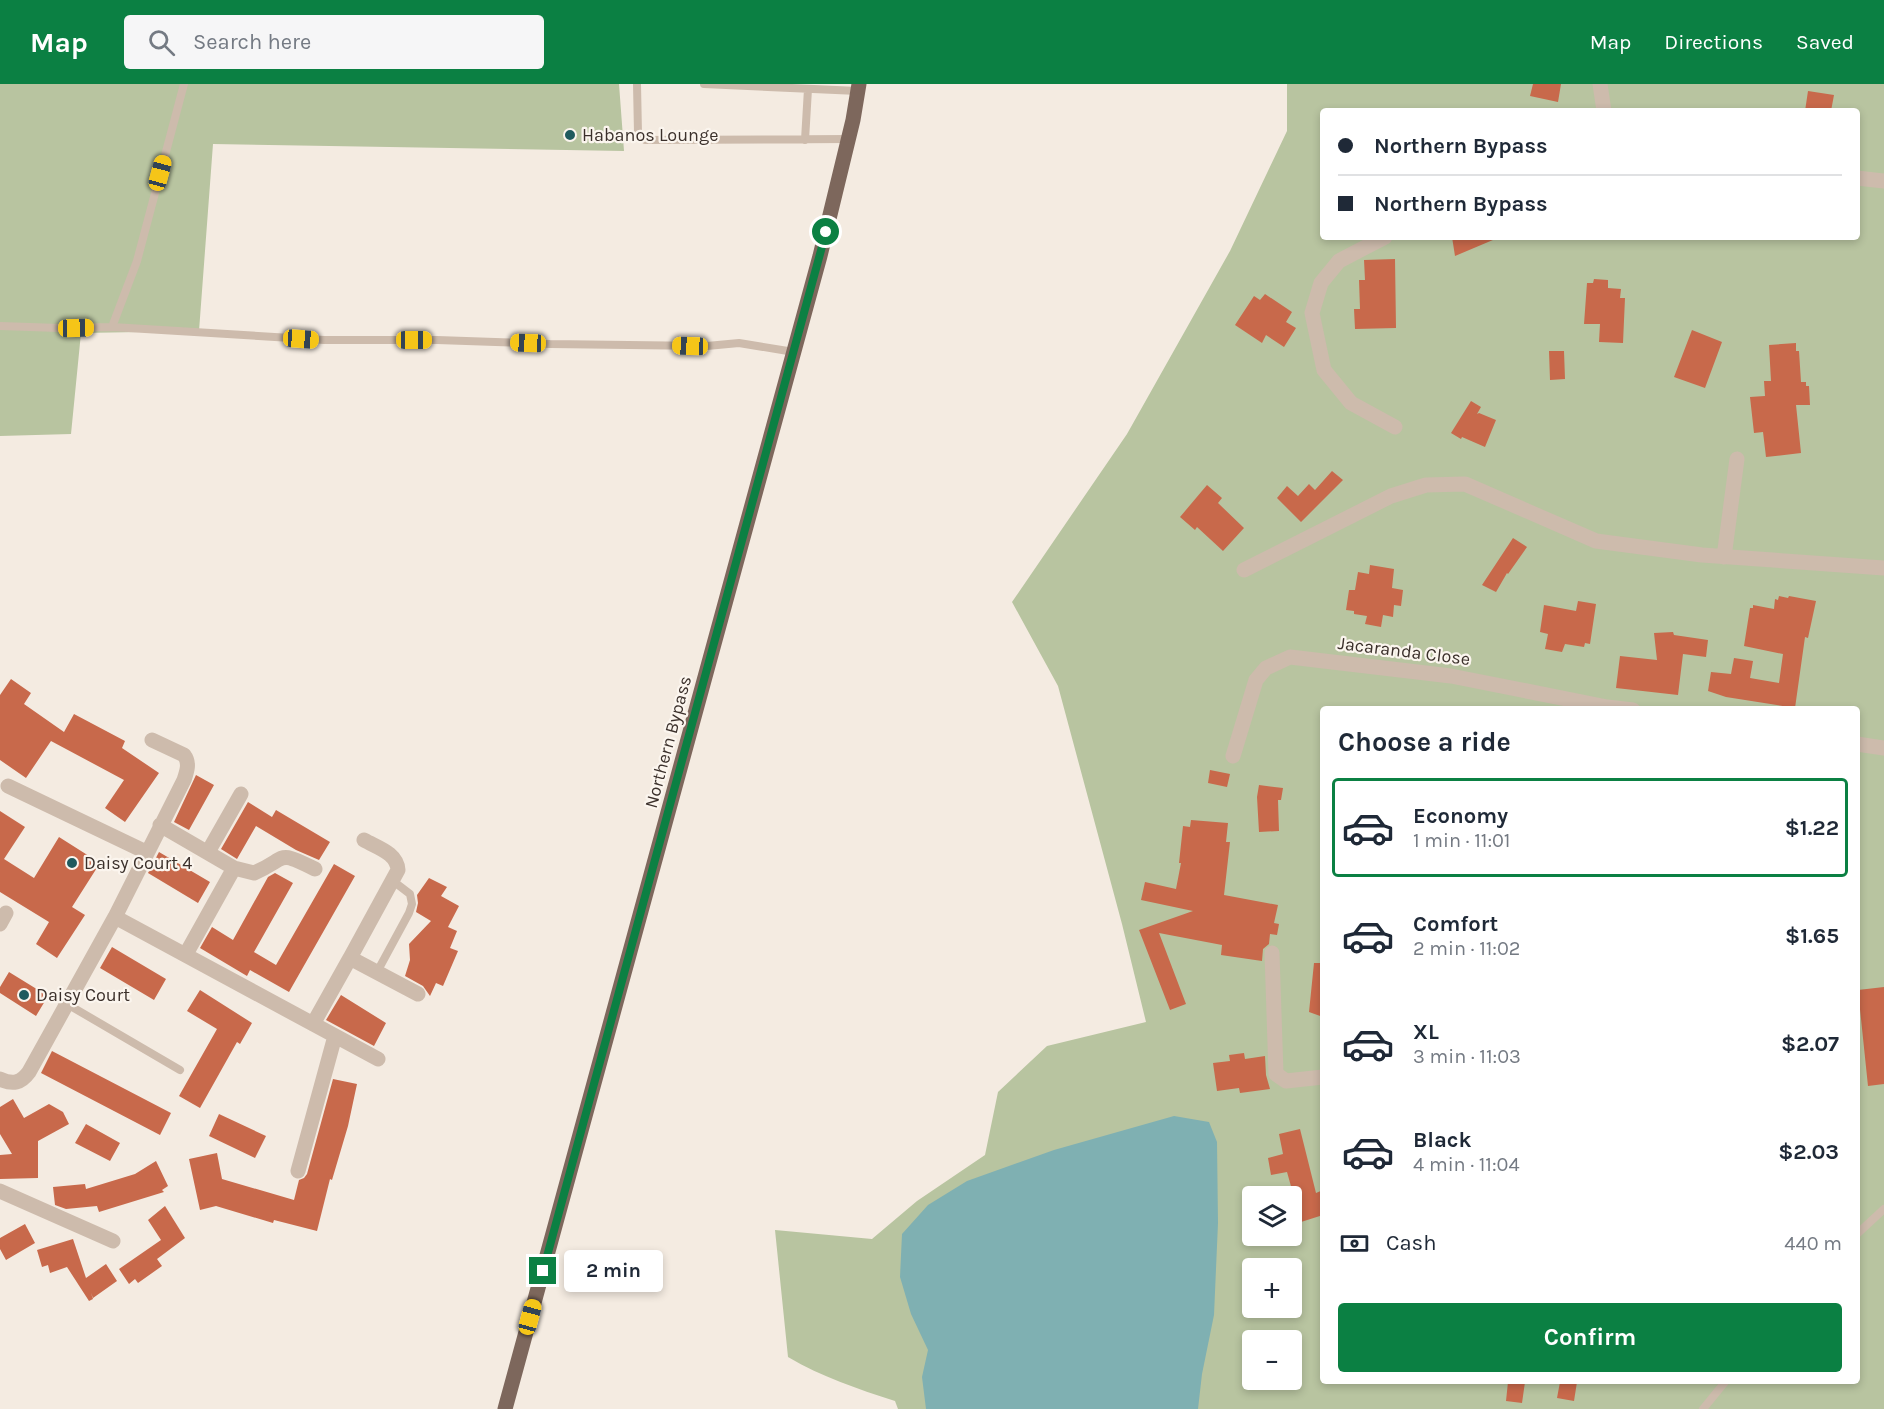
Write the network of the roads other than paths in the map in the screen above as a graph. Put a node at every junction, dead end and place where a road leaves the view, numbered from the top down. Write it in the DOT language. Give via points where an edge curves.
graph roads {
  1 [pos="184,84"];
  2 [pos="637,84"];
  3 [pos="704,84"];
  4 [pos="1600,84"];
  5 [pos="858,88"];
  6 [pos="808,89"];
  7 [pos="1604,108"];
  8 [pos="848,139"];
  9 [pos="805,140"];
  10 [pos="1860,178"];
  11 [pos="1884,181"];
  12 [pos="1379,240"];
  13 [pos="0,326"];
  14 [pos="112,327"];
  15 [pos="794,352"];
  16 [pos="1395,427"];
  17 [pos="1737,459"];
  18 [pos="1724,557"];
  19 [pos="1884,568"];
  20 [pos="1244,570"];
  21 [pos="1602,706"];
  22 [pos="152,740"];
  23 [pos="1860,744"];
  24 [pos="1884,748"];
  25 [pos="1233,756"];
  26 [pos="8,786"];
  27 [pos="241,794"];
  28 [pos="160,825"];
  29 [pos="364,840"];
  30 [pos="146,852"];
  31 [pos="208,852"];
  32 [pos="234,868"];
  33 [pos="315,870"];
  34 [pos="393,881"];
  35 [pos="115,917"];
  36 [pos="1272,953"];
  37 [pos="186,954"];
  38 [pos="350,958"];
  39 [pos="377,972"];
  40 [pos="418,994"];
  41 [pos="67,1004"];
  42 [pos="313,1024"];
  43 [pos="335,1036"];
  44 [pos="378,1059"];
  45 [pos="180,1070"];
  46 [pos="1320,1077"];
  47 [pos="0,1080"];
  48 [pos="298,1171"];
  49 [pos="0,1191"];
  50 [pos="1884,1209"];
  51 [pos="1860,1231"];
  52 [pos="113,1241"];
  53 [pos="1723,1384"];
  54 [pos="505,1409"];
  55 [pos="1703,1409"];
  1 -- 14 [label="lane" via="137,261"];
  2 -- 9 [label="lane" via="638,133 645,140"];
  3 -- 6 [label="lane"];
  4 -- 7 [label="street"];
  5 -- 6 [label="lane"];
  5 -- 8 [label="main road, Northern Bypass"];
  6 -- 9 [label="lane"];
  8 -- 9 [label="lane"];
  8 -- 15 [label="main road, Northern Bypass"];
  10 -- 11 [label="street"];
  12 -- 16 [label="street" via="1339,261 1321,283 1312,313 1324,370 1351,403"];
  13 -- 14 [label="lane"];
  14 -- 15 [label="lane" via="324,340 707,346 739,343"];
  15 -- 54 [label="main road, Northern Bypass"];
  17 -- 18 [label="street"];
  18 -- 19 [label="street"];
  18 -- 20 [label="street" via="1596,541 1465,484 1426,485 1391,496"];
  21 -- 25 [label="street, Jacaranda Close" via="1451,675 1290,657 1266,668 1257,680"];
  22 -- 28 [label="street" via="188,760 184,780"];
  23 -- 24 [label="street"];
  26 -- 30 [label="street"];
  27 -- 31 [label="street"];
  28 -- 30 [label="street"];
  28 -- 31 [label="street"];
  29 -- 34 [label="street" via="393,856 398,870"];
  30 -- 35 [label="street"];
  31 -- 32 [label="street"];
  32 -- 33 [label="street" via="254,873 287,857"];
  32 -- 37 [label="street"];
  34 -- 38 [label="street"];
  34 -- 39 [label="lane" via="410,894 412,904"];
  35 -- 37 [label="street"];
  35 -- 41 [label="street"];
  36 -- 46 [label="street" via="1276,1074 1286,1081"];
  37 -- 42 [label="street"];
  38 -- 39 [label="street"];
  38 -- 42 [label="street"];
  39 -- 40 [label="street"];
  41 -- 45 [label="lane"];
  41 -- 47 [label="street" via="25,1077 15,1084"];
  42 -- 43 [label="street"];
  43 -- 44 [label="street"];
  43 -- 48 [label="street"];
  49 -- 52 [label="street"];
  50 -- 51 [label="lane"];
  53 -- 55 [label="lane"];
}
